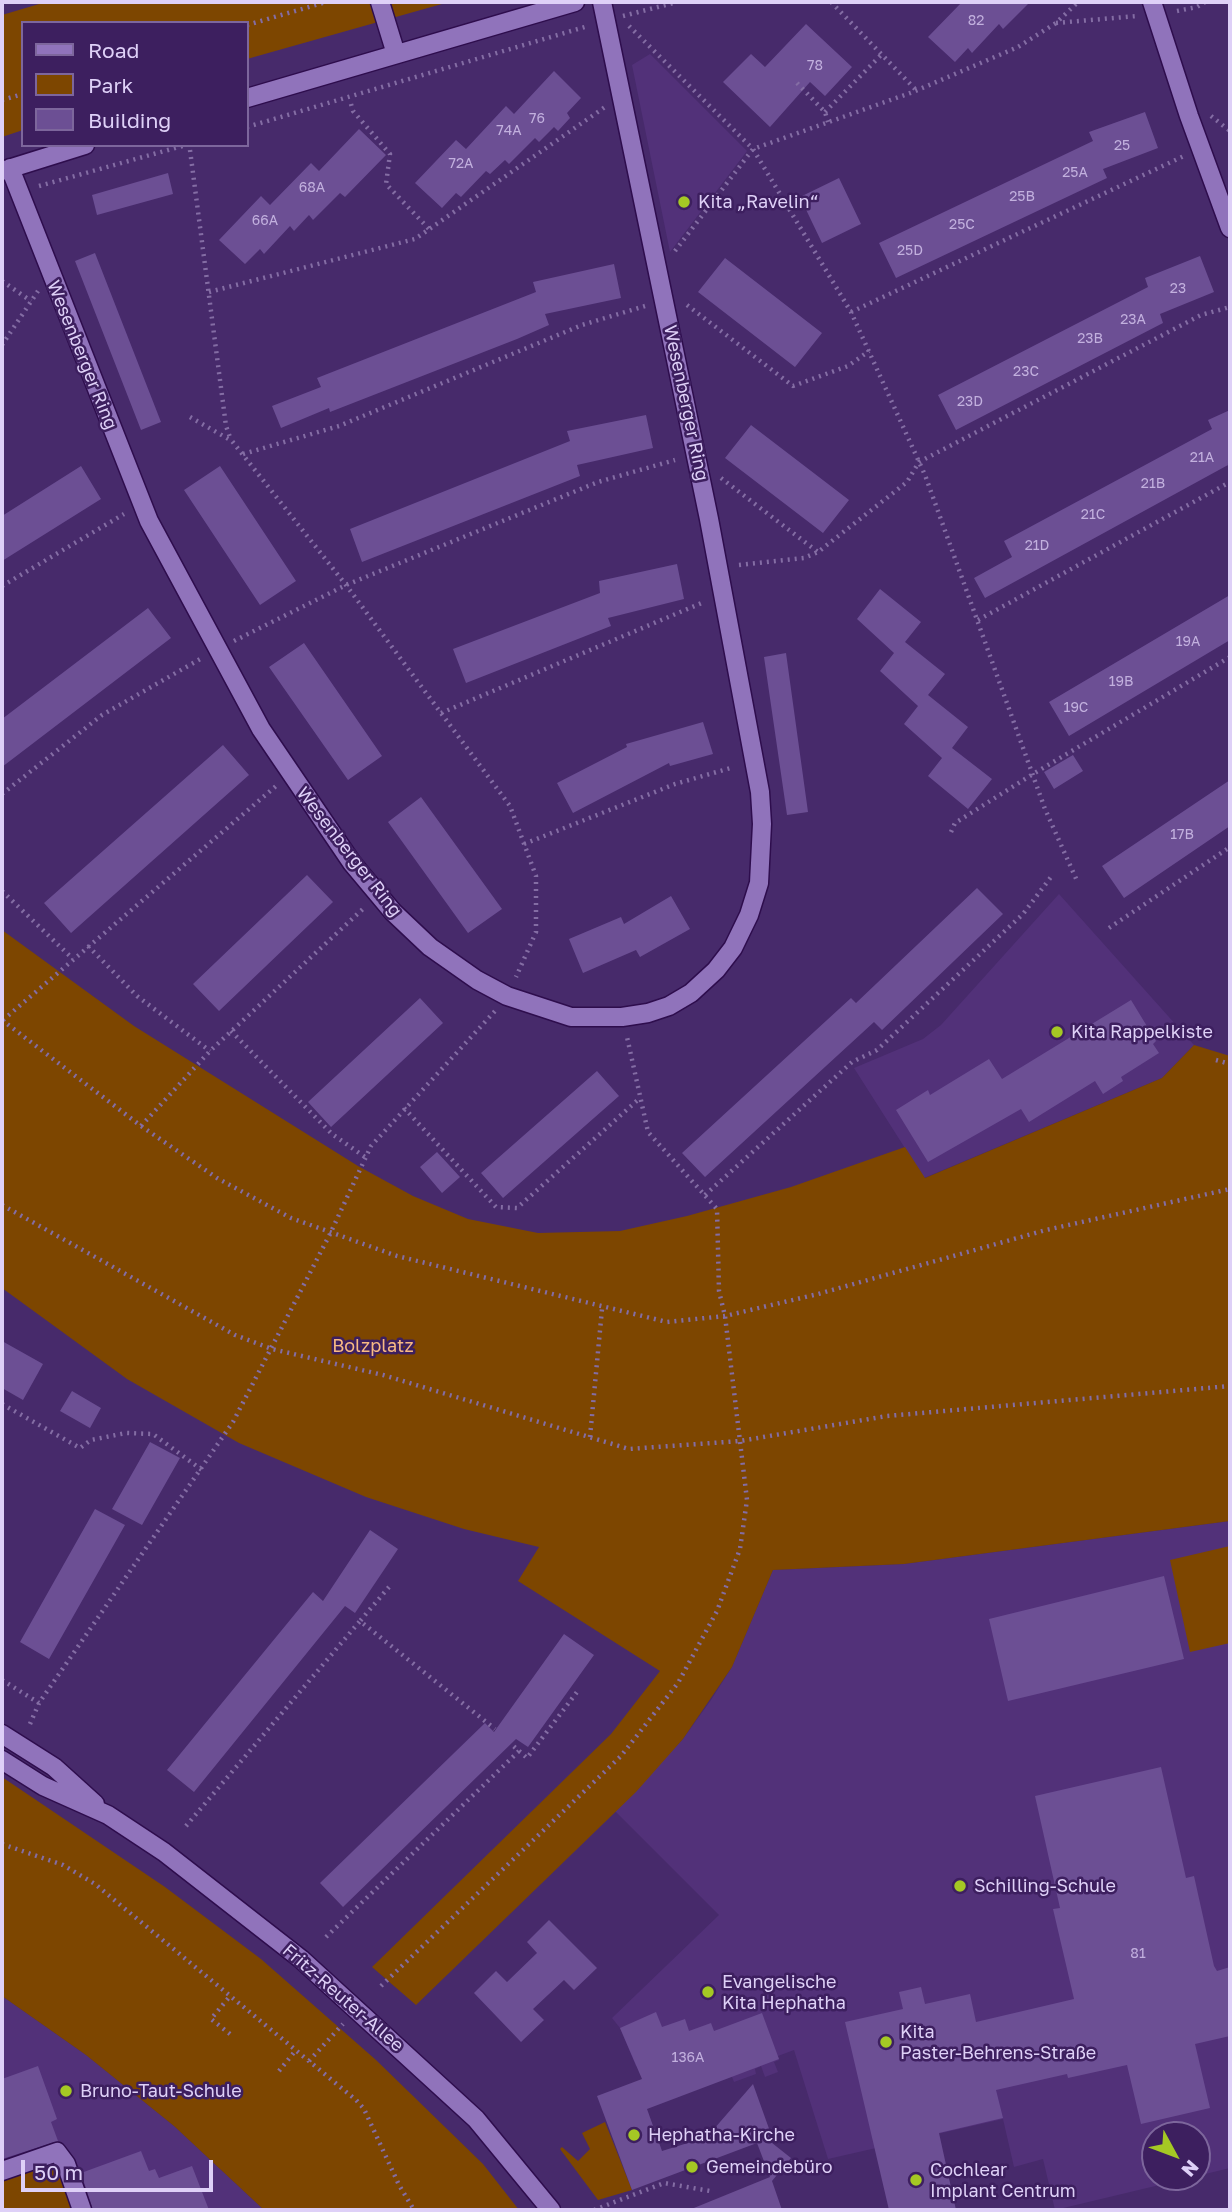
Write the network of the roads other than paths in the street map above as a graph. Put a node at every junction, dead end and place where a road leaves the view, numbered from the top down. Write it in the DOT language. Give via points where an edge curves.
graph roads {
  1 [pos="380,2"];
  2 [pos="575,2"];
  3 [pos="602,2"];
  4 [pos="1152,2"];
  5 [pos="396,54"];
  6 [pos="248,98"];
  7 [pos="78,147"];
  8 [pos="6,169"];
  9 [pos="1230,228"];
  10 [pos="2,1734"];
  11 [pos="2,1760"];
  12 [pos="108,1815"];
  13 [pos="2,2171"];
  14 [pos="82,2210"];
  15 [pos="551,2210"];
  1 -- 5 [label="street"];
  2 -- 5 [label="street"];
  3 -- 8 [label="street, Wesenberger Ring" via="719,567 762,824 759,883 733,948 691,993 669,1006 622,1017 570,1017 507,996 430,947 378,894 289,774 216,650 141,504"];
  4 -- 9 [label="street"];
  5 -- 6 [label="street"];
  7 -- 8 [label="street"];
  10 -- 12 [label="street, Fritz-Reuter-Allee" via="54,1767"];
  11 -- 12 [label="street, Fritz-Reuter-Allee" via="43,1786"];
  12 -- 15 [label="street, Fritz-Reuter-Allee" via="164,1852 325,1979 476,2119"];
  13 -- 14 [label="street" via="57,2152 66,2164"];
}
